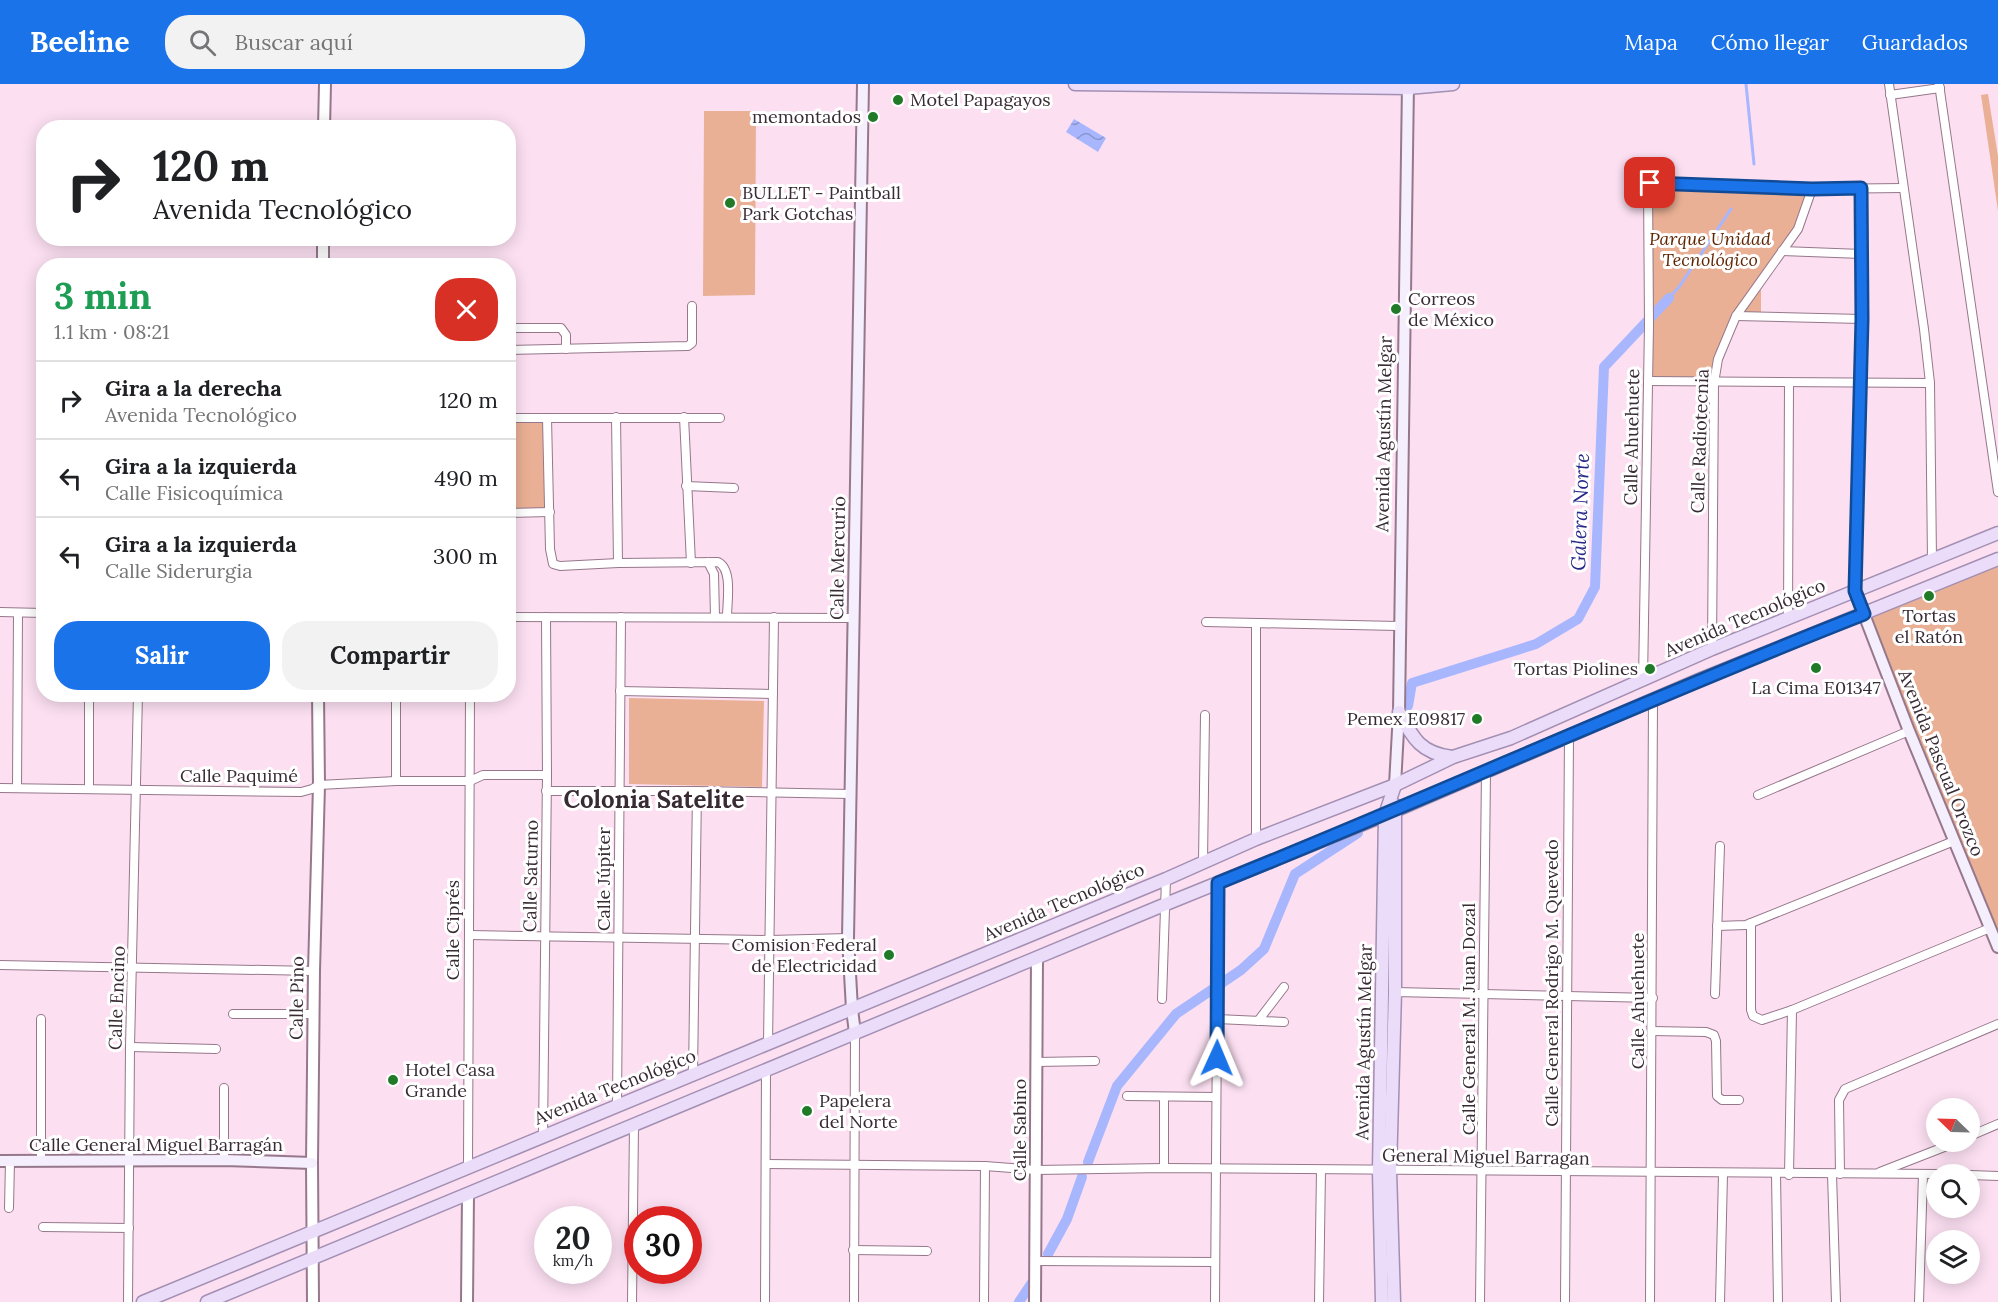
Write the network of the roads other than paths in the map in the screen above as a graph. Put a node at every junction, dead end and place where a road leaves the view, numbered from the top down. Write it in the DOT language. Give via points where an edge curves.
graph roads {
  1 [pos="325,84"];
  2 [pos="863,84"];
  3 [pos="1075,84"];
  4 [pos="1453,84"];
  5 [pos="1889,84"];
  6 [pos="1162,85"];
  7 [pos="1408,86"];
  8 [pos="1939,86"];
  9 [pos="1890,95"];
  10 [pos="324,120"];
  11 [pos="1861,188"];
  12 [pos="1903,188"];
  13 [pos="1812,189"];
  14 [pos="1782,251"];
  15 [pos="1862,254"];
  16 [pos="692,306"];
  17 [pos="1736,316"];
  18 [pos="1862,319"];
  19 [pos="516,328"];
  20 [pos="566,349"];
  21 [pos="516,350"];
  22 [pos="1648,381"];
  23 [pos="1930,382"];
  24 [pos="1714,383"];
  25 [pos="1789,383"];
  26 [pos="1861,384"];
  27 [pos="616,417"];
  28 [pos="684,417"];
  29 [pos="516,418"];
  30 [pos="547,418"];
  31 [pos="720,418"];
  32 [pos="1997,467"];
  33 [pos="686,486"];
  34 [pos="734,488"];
  35 [pos="1998,492"];
  36 [pos="549,512"];
  37 [pos="516,513"];
  38 [pos="1998,533"];
  39 [pos="1998,559"];
  40 [pos="1932,560"];
  41 [pos="708,562"];
  42 [pos="618,563"];
  43 [pos="691,563"];
  44 [pos="1855,591"];
  45 [pos="0,612"];
  46 [pos="18,613"];
  47 [pos="36,613"];
  48 [pos="1864,614"];
  49 [pos="516,617"];
  50 [pos="546,617"];
  51 [pos="621,617"];
  52 [pos="715,617"];
  53 [pos="727,617"];
  54 [pos="774,617"];
  55 [pos="853,618"];
  56 [pos="1788,618"];
  57 [pos="1206,622"];
  58 [pos="1256,624"];
  59 [pos="1398,626"];
  60 [pos="1712,649"];
  61 [pos="1642,680"];
  62 [pos="620,691"];
  63 [pos="773,693"];
  64 [pos="1653,699"];
  65 [pos="89,702"];
  66 [pos="138,702"];
  67 [pos="318,702"];
  68 [pos="396,702"];
  69 [pos="470,702"];
  70 [pos="1399,712"];
  71 [pos="1205,715"];
  72 [pos="1909,731"];
  73 [pos="1569,737"];
  74 [pos="1453,758"];
  75 [pos="1486,772"];
  76 [pos="546,775"];
  77 [pos="396,781"];
  78 [pos="470,781"];
  79 [pos="1395,784"];
  80 [pos="319,785"];
  81 [pos="0,788"];
  82 [pos="17,788"];
  83 [pos="89,789"];
  84 [pos="136,790"];
  85 [pos="546,791"];
  86 [pos="697,791"];
  87 [pos="619,792"];
  88 [pos="770,792"];
  89 [pos="850,794"];
  90 [pos="1758,795"];
  91 [pos="1390,813"];
  92 [pos="1361,825"];
  93 [pos="1385,838"];
  94 [pos="1256,839"];
  95 [pos="1954,841"];
  96 [pos="1720,846"];
  97 [pos="1203,862"];
  98 [pos="1166,879"];
  99 [pos="1218,883"];
  100 [pos="1166,904"];
  101 [pos="1752,923"];
  102 [pos="1717,926"];
  103 [pos="1990,928"];
  104 [pos="470,935"];
  105 [pos="545,936"];
  106 [pos="618,936"];
  107 [pos="694,938"];
  108 [pos="848,938"];
  109 [pos="770,940"];
  110 [pos="1998,947"];
  111 [pos="1037,958"];
  112 [pos="0,965"];
  113 [pos="134,968"];
  114 [pos="314,971"];
  115 [pos="1284,987"];
  116 [pos="1395,992"];
  117 [pos="1484,993"];
  118 [pos="1715,994"];
  119 [pos="1567,995"];
  120 [pos="1653,998"];
  121 [pos="1162,999"];
  122 [pos="852,1010"];
  123 [pos="1792,1010"];
  124 [pos="233,1014"];
  125 [pos="314,1014"];
  126 [pos="41,1018"];
  127 [pos="1217,1018"];
  128 [pos="1258,1021"];
  129 [pos="1284,1023"];
  130 [pos="1998,1024"];
  131 [pos="1653,1031"];
  132 [pos="855,1033"];
  133 [pos="768,1044"];
  134 [pos="130,1047"];
  135 [pos="216,1049"];
  136 [pos="1095,1061"];
  137 [pos="1036,1062"];
  138 [pos="766,1070"];
  139 [pos="693,1074"];
  140 [pos="224,1088"];
  141 [pos="1128,1096"];
  142 [pos="1164,1097"];
  143 [pos="1216,1097"];
  144 [pos="1739,1100"];
  145 [pos="617,1105"];
  146 [pos="1998,1124"];
  147 [pos="634,1125"];
  148 [pos="1980,1132"];
  149 [pos="543,1136"];
  150 [pos="1932,1152"];
  151 [pos="224,1160"];
  152 [pos="5,1161"];
  153 [pos="42,1161"];
  154 [pos="130,1162"];
  155 [pos="312,1163"];
  156 [pos="766,1164"];
  157 [pos="855,1164"];
  158 [pos="468,1166"];
  159 [pos="985,1166"];
  160 [pos="1164,1168"];
  161 [pos="1216,1168"];
  162 [pos="1036,1170"];
  163 [pos="1321,1170"];
  164 [pos="1385,1171"];
  165 [pos="1483,1172"];
  166 [pos="1566,1172"];
  167 [pos="1652,1173"];
  168 [pos="1723,1174"];
  169 [pos="1776,1174"];
  170 [pos="1789,1174"];
  171 [pos="1836,1174"];
  172 [pos="1877,1174"];
  173 [pos="1923,1174"];
  174 [pos="1980,1175"];
  175 [pos="1998,1176"];
  176 [pos="468,1194"];
  177 [pos="9,1208"];
  178 [pos="43,1227"];
  179 [pos="129,1228"];
  180 [pos="313,1232"];
  181 [pos="853,1250"];
  182 [pos="927,1251"];
  183 [pos="313,1258"];
  184 [pos="1035,1261"];
  185 [pos="1215,1262"];
  186 [pos="128,1302"];
  187 [pos="143,1302"];
  188 [pos="207,1302"];
  189 [pos="313,1302"];
  190 [pos="467,1302"];
  191 [pos="632,1302"];
  192 [pos="765,1302"];
  193 [pos="854,1302"];
  194 [pos="984,1302"];
  195 [pos="1035,1302"];
  196 [pos="1215,1302"];
  197 [pos="1319,1302"];
  198 [pos="1382,1302"];
  199 [pos="1394,1302"];
  200 [pos="1480,1302"];
  201 [pos="1565,1302"];
  202 [pos="1650,1302"];
  203 [pos="1720,1302"];
  204 [pos="1778,1302"];
  205 [pos="1836,1302"];
  206 [pos="1919,1302"];
  1 -- 10 [label="street"];
  2 -- 55 [label="main road, Calle Mercurio"];
  3 -- 6 [label="main road"];
  4 -- 7 [label="main road"];
  5 -- 9 [label="street"];
  6 -- 7 [label="main road"];
  7 -- 59 [label="main road, Avenida Agustín Melgar"];
  8 -- 9 [label="street"];
  8 -- 32 [label="street"];
  9 -- 12 [label="street"];
  11 -- 12 [label="street"];
  11 -- 13 [label="street"];
  11 -- 15 [label="street"];
  12 -- 23 [label="street"];
  13 -- 14 [label="street, Calle Radiotecnia" via="1801,224"];
  13 -- 22 [label="street, Calle Ahuehuete" via="1650,183"];
  14 -- 15 [label="street"];
  14 -- 17 [label="street, Calle Radiotecnia"];
  15 -- 18 [label="street"];
  16 -- 20 [label="street" via="692,343 688,346"];
  17 -- 18 [label="street"];
  17 -- 24 [label="street, Calle Radiotecnia" via="1718,359"];
  18 -- 26 [label="street"];
  19 -- 20 [label="street" via="561,328 566,335"];
  20 -- 21 [label="street"];
  22 -- 24 [label="street"];
  22 -- 61 [label="street, Calle Ahuehuete"];
  23 -- 26 [label="street"];
  23 -- 40 [label="street"];
  24 -- 25 [label="street"];
  24 -- 60 [label="street, Calle Radiotecnia"];
  25 -- 26 [label="street"];
  25 -- 56 [label="street"];
  26 -- 44 [label="street"];
  27 -- 28 [label="street"];
  27 -- 30 [label="street"];
  27 -- 42 [label="street"];
  28 -- 31 [label="street"];
  28 -- 33 [label="street"];
  29 -- 30 [label="street"];
  30 -- 36 [label="street"];
  32 -- 35 [label="street"];
  33 -- 34 [label="street"];
  33 -- 43 [label="street"];
  36 -- 37 [label="street"];
  36 -- 42 [label="street" via="551,562 560,566"];
  38 -- 40 [label="main road, Avenida Tecnológico"];
  39 -- 48 [label="main road"];
  40 -- 44 [label="main road, Avenida Tecnológico"];
  41 -- 43 [label="street"];
  41 -- 52 [label="street" via="714,574"];
  41 -- 53 [label="street" via="725,567"];
  42 -- 43 [label="street"];
  44 -- 48 [label="main road, Avenida Pascual Orozco"];
  44 -- 56 [label="main road, Avenida Tecnológico"];
  45 -- 46 [label="street"];
  46 -- 47 [label="street"];
  46 -- 82 [label="street"];
  48 -- 64 [label="main road"];
  48 -- 72 [label="main road, Avenida Pascual Orozco"];
  49 -- 50 [label="street"];
  50 -- 51 [label="street"];
  50 -- 76 [label="street, Calle Saturno"];
  51 -- 52 [label="street"];
  51 -- 62 [label="street, Calle Júpiter"];
  52 -- 53 [label="street"];
  53 -- 54 [label="street"];
  54 -- 55 [label="street"];
  54 -- 63 [label="street"];
  55 -- 89 [label="main road, Calle Mercurio"];
  56 -- 60 [label="main road, Avenida Tecnológico"];
  57 -- 58 [label="street"];
  58 -- 59 [label="street"];
  58 -- 94 [label="street"];
  59 -- 70 [label="main road, Avenida Agustín Melgar"];
  60 -- 61 [label="main road, Avenida Tecnológico"];
  61 -- 74 [label="main road, Avenida Tecnológico" via="1511,738"];
  62 -- 63 [label="street"];
  62 -- 87 [label="street, Calle Júpiter"];
  63 -- 88 [label="street"];
  64 -- 73 [label="main road"];
  64 -- 120 [label="street, Calle Ahuehuete"];
  65 -- 83 [label="street"];
  66 -- 84 [label="street, Calle Encino"];
  67 -- 80 [label="street, Calle Pino"];
  68 -- 77 [label="street"];
  69 -- 78 [label="street, Calle Ciprés"];
  70 -- 74 [label="main road" via="1419,744 1439,756"];
  70 -- 79 [label="main road, Avenida Agustín Melgar"];
  71 -- 97 [label="street"];
  72 -- 90 [label="street"];
  72 -- 95 [label="main road, Avenida Pascual Orozco"];
  73 -- 75 [label="main road"];
  73 -- 119 [label="street, Calle General Rodrigo M. Quevedo"];
  74 -- 79 [label="main road, Avenida Tecnológico"];
  75 -- 91 [label="main road"];
  75 -- 117 [label="street, Calle General M. Juan Dozal"];
  76 -- 78 [label="street, Calle Paquimé" via="483,776"];
  76 -- 85 [label="street, Calle Saturno"];
  77 -- 78 [label="street, Calle Paquimé"];
  77 -- 80 [label="street, Calle Paquimé"];
  78 -- 104 [label="street, Calle Ciprés"];
  79 -- 91 [label="main road, Avenida Agustín Melgar"];
  79 -- 94 [label="main road, Avenida Tecnológico"];
  80 -- 84 [label="street, Calle Paquimé" via="301,792"];
  80 -- 114 [label="street, Calle Pino"];
  81 -- 82 [label="street, Calle Paquimé"];
  82 -- 83 [label="street, Calle Paquimé"];
  83 -- 84 [label="street, Calle Paquimé"];
  84 -- 113 [label="street, Calle Encino"];
  85 -- 87 [label="street"];
  85 -- 105 [label="street, Calle Saturno"];
  86 -- 87 [label="street"];
  86 -- 88 [label="street"];
  86 -- 107 [label="street"];
  87 -- 106 [label="street, Calle Júpiter"];
  88 -- 89 [label="street"];
  88 -- 109 [label="street"];
  89 -- 108 [label="main road, Calle Mercurio"];
  91 -- 92 [label="main road"];
  91 -- 93 [label="main road, Avenida Agustín Melgar"];
  91 -- 116 [label="main road, Avenida Agustín Melgar"];
  92 -- 93 [label="main road"];
  92 -- 99 [label="main road"];
  93 -- 164 [label="main road, Avenida Agustín Melgar"];
  94 -- 97 [label="main road, Avenida Tecnológico"];
  95 -- 101 [label="street"];
  95 -- 103 [label="main road, Avenida Pascual Orozco"];
  96 -- 102 [label="street"];
  97 -- 98 [label="main road, Avenida Tecnológico"];
  98 -- 100 [label="street"];
  98 -- 122 [label="main road, Avenida Tecnológico"];
  99 -- 100 [label="main road"];
  99 -- 127 [label="street"];
  100 -- 111 [label="main road"];
  100 -- 121 [label="street"];
  101 -- 102 [label="street"];
  101 -- 123 [label="street" via="1751,1010 1756,1018 1765,1020"];
  102 -- 118 [label="street"];
  103 -- 110 [label="main road, Avenida Pascual Orozco"];
  103 -- 123 [label="street"];
  104 -- 105 [label="street"];
  104 -- 158 [label="street, Calle Ciprés"];
  105 -- 106 [label="street"];
  105 -- 149 [label="street, Calle Saturno"];
  106 -- 107 [label="street"];
  106 -- 145 [label="street, Calle Júpiter"];
  107 -- 109 [label="street"];
  107 -- 139 [label="street"];
  108 -- 109 [label="street"];
  108 -- 122 [label="main road, Calle Mercurio"];
  109 -- 133 [label="street"];
  111 -- 132 [label="main road"];
  111 -- 137 [label="street, Calle Sabino"];
  112 -- 113 [label="street"];
  113 -- 114 [label="street"];
  113 -- 134 [label="street, Calle Encino"];
  114 -- 125 [label="street, Calle Pino"];
  115 -- 128 [label="street"];
  116 -- 117 [label="street"];
  116 -- 164 [label="main road, Avenida Agustín Melgar"];
  117 -- 119 [label="street"];
  117 -- 165 [label="street, Calle General M. Juan Dozal"];
  119 -- 120 [label="street"];
  119 -- 166 [label="street, Calle General Rodrigo M. Quevedo"];
  120 -- 131 [label="street, Calle Ahuehuete"];
  122 -- 132 [label="main road, Calle Mercurio"];
  122 -- 133 [label="main road, Avenida Tecnológico"];
  123 -- 170 [label="street"];
  124 -- 125 [label="street"];
  125 -- 155 [label="street, Calle Pino"];
  126 -- 153 [label="street"];
  127 -- 128 [label="street"];
  127 -- 143 [label="street"];
  128 -- 129 [label="street"];
  130 -- 171 [label="street" via="1845,1089 1839,1100"];
  131 -- 144 [label="street" via="1714,1035 1717,1096 1722,1100"];
  131 -- 167 [label="street, Calle Ahuehuete"];
  132 -- 138 [label="main road"];
  132 -- 157 [label="street"];
  133 -- 139 [label="main road, Avenida Tecnológico"];
  134 -- 135 [label="street"];
  134 -- 154 [label="street, Calle Encino"];
  136 -- 137 [label="street"];
  137 -- 162 [label="street, Calle Sabino"];
  138 -- 147 [label="main road"];
  138 -- 156 [label="street"];
  139 -- 145 [label="main road, Avenida Tecnológico"];
  140 -- 151 [label="street"];
  141 -- 142 [label="street"];
  142 -- 143 [label="street"];
  142 -- 160 [label="street"];
  143 -- 161 [label="street"];
  145 -- 149 [label="main road, Avenida Tecnológico"];
  146 -- 148 [label="street"];
  147 -- 176 [label="main road"];
  147 -- 191 [label="street"];
  149 -- 158 [label="main road, Avenida Tecnológico"];
  150 -- 172 [label="street"];
  151 -- 154 [label="main road, Calle General Miguel Barragán"];
  151 -- 155 [label="main road, Calle General Miguel Barragán"];
  152 -- 153 [label="main road, Calle General Miguel Barragán"];
  152 -- 177 [label="street"];
  153 -- 154 [label="main road, Calle General Miguel Barragán"];
  154 -- 179 [label="street, Calle Encino"];
  155 -- 180 [label="street, Calle Pino"];
  156 -- 157 [label="street"];
  156 -- 192 [label="street"];
  157 -- 159 [label="street, General Miguel Barragan"];
  157 -- 181 [label="street"];
  158 -- 180 [label="main road, Avenida Tecnológico"];
  159 -- 162 [label="street, General Miguel Barragan"];
  159 -- 194 [label="street"];
  160 -- 161 [label="street, General Miguel Barragan"];
  160 -- 162 [label="street, General Miguel Barragan"];
  161 -- 163 [label="street, General Miguel Barragan"];
  161 -- 185 [label="street"];
  162 -- 184 [label="street, Calle Sabino"];
  163 -- 164 [label="street, General Miguel Barragan"];
  163 -- 197 [label="street"];
  164 -- 165 [label="street, General Miguel Barragan"];
  164 -- 198 [label="main road, Avenida Agustín Melgar"];
  164 -- 199 [label="main road, Avenida Agustín Melgar"];
  165 -- 166 [label="street, General Miguel Barragan"];
  165 -- 200 [label="street, Calle General M. Juan Dozal"];
  166 -- 167 [label="street, General Miguel Barragan"];
  166 -- 201 [label="street, Calle General Rodrigo M. Quevedo"];
  167 -- 168 [label="street, General Miguel Barragan"];
  167 -- 202 [label="street, Calle Ahuehuete"];
  168 -- 169 [label="street, General Miguel Barragan"];
  168 -- 203 [label="street"];
  169 -- 170 [label="street, General Miguel Barragan"];
  169 -- 204 [label="street"];
  170 -- 171 [label="street, General Miguel Barragan"];
  171 -- 172 [label="street, General Miguel Barragan"];
  171 -- 205 [label="street"];
  172 -- 173 [label="street, General Miguel Barragan"];
  173 -- 206 [label="street"];
  174 -- 175 [label="street"];
  176 -- 183 [label="main road"];
  176 -- 190 [label="street"];
  178 -- 179 [label="street"];
  179 -- 186 [label="street, Calle Encino"];
  180 -- 183 [label="street, Calle Pino"];
  180 -- 187 [label="main road, Avenida Tecnológico"];
  181 -- 182 [label="street"];
  181 -- 193 [label="street"];
  183 -- 188 [label="main road"];
  183 -- 189 [label="street, Calle Pino"];
  184 -- 185 [label="street"];
  184 -- 195 [label="street, Calle Sabino"];
  185 -- 196 [label="street"];
}
